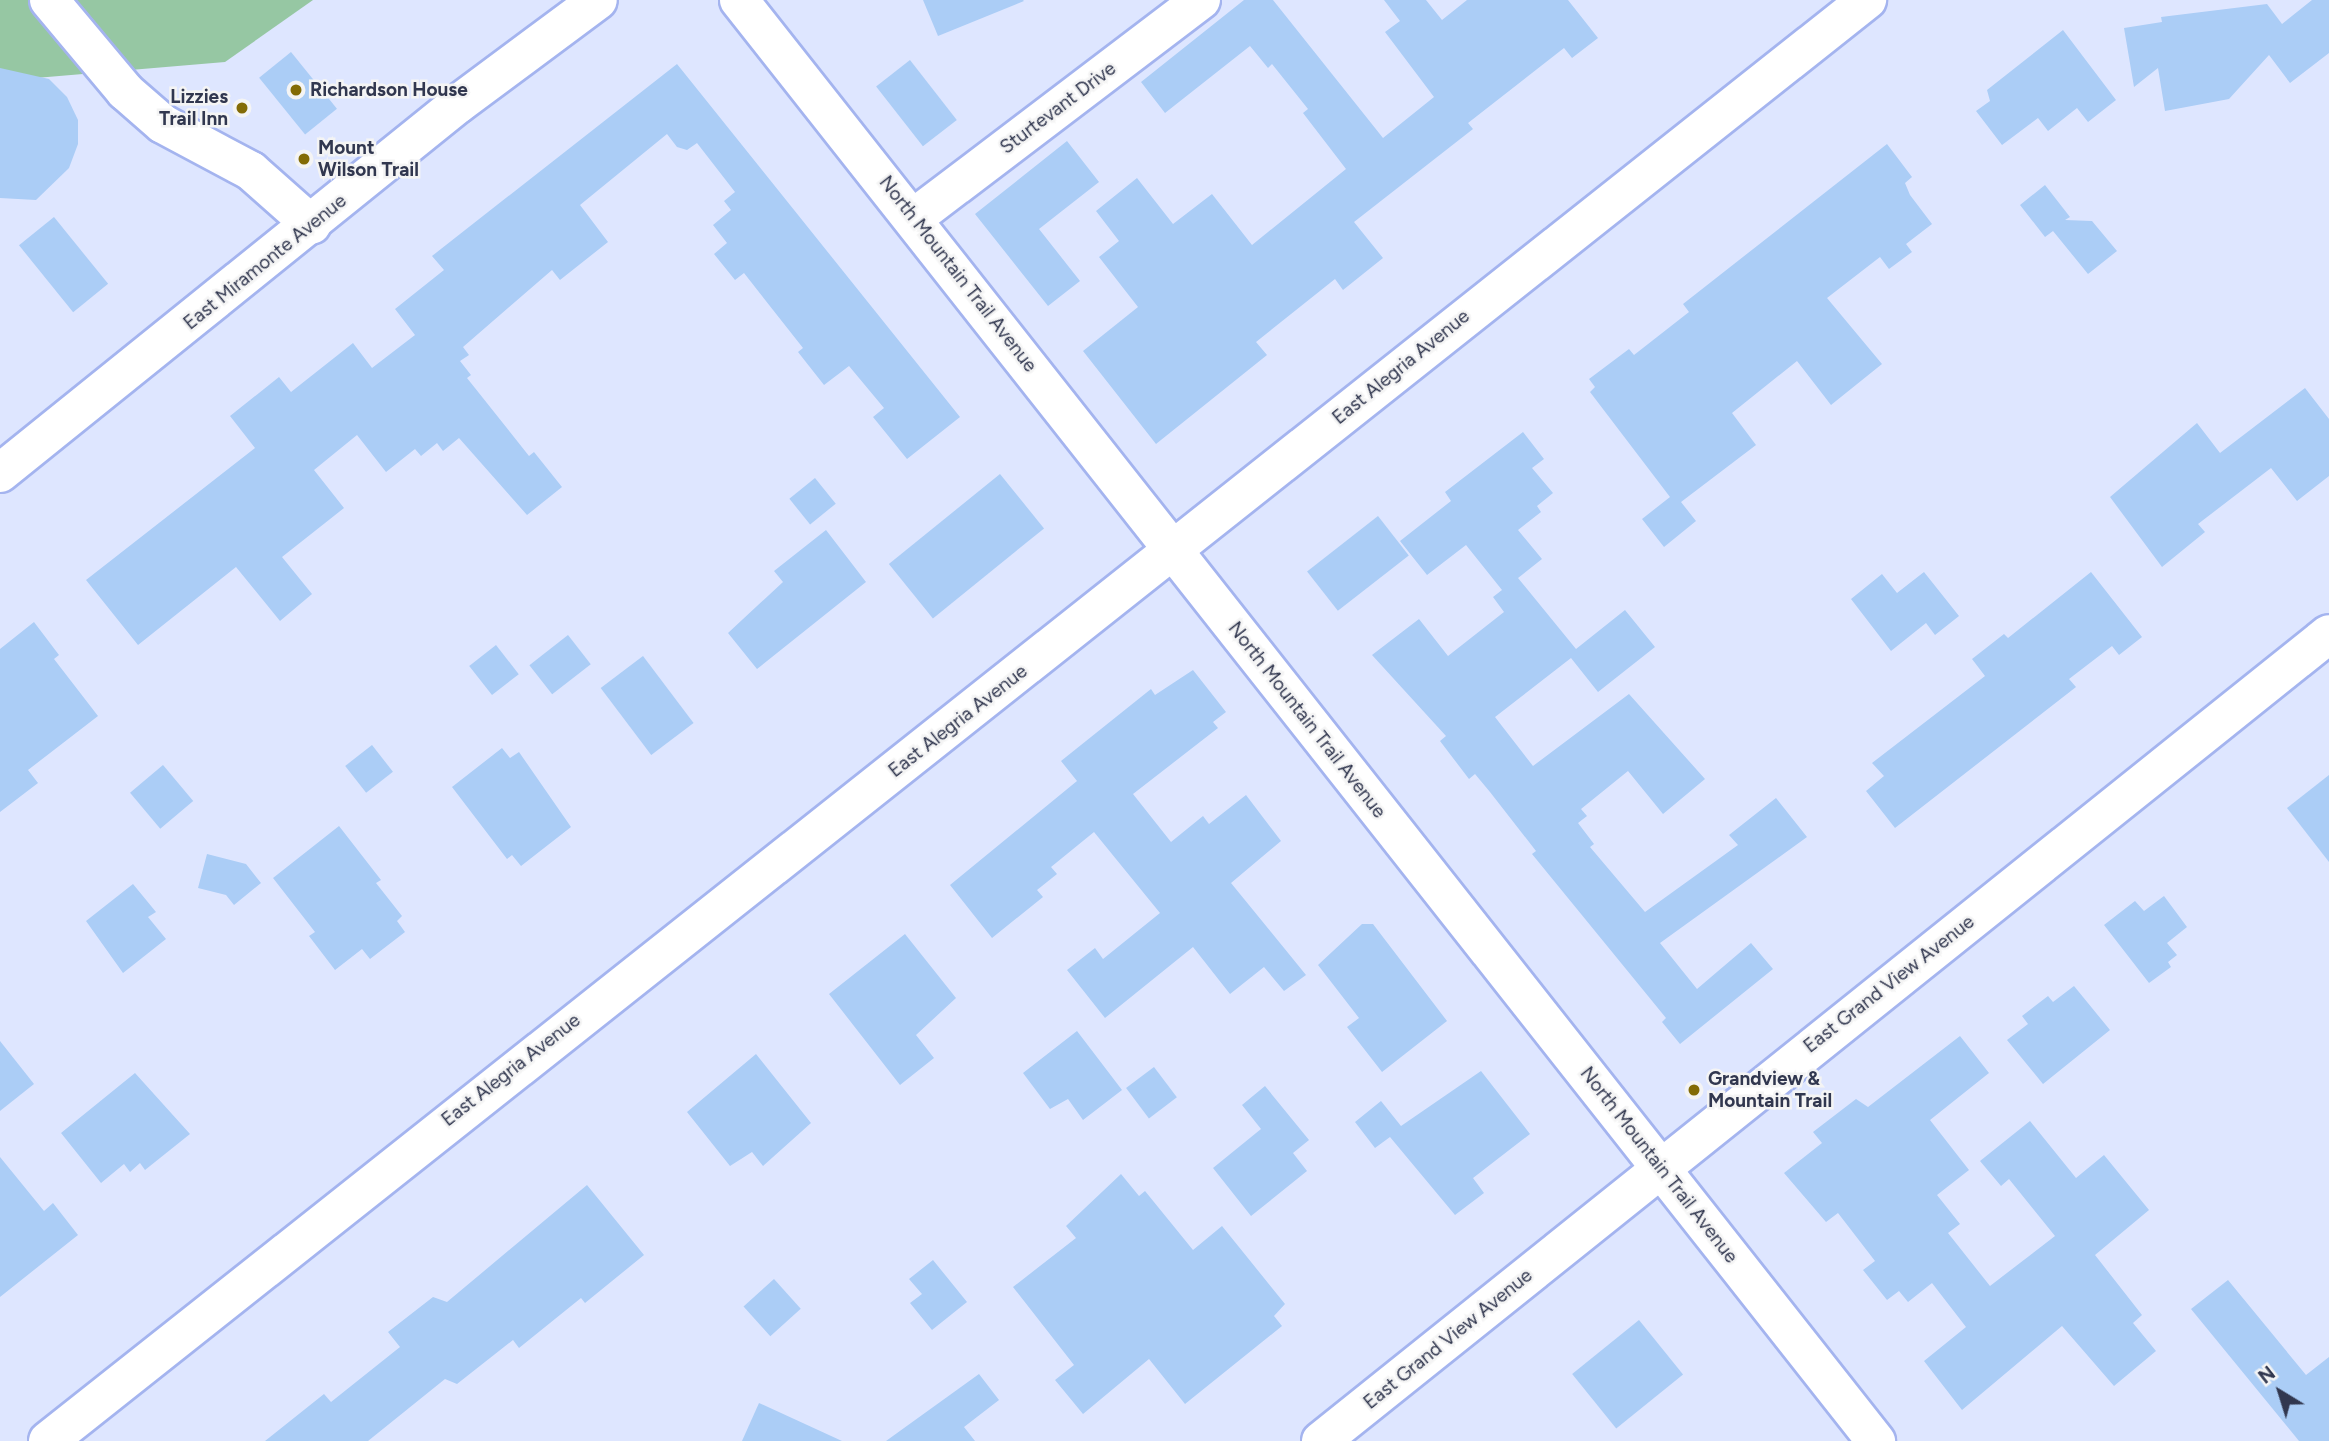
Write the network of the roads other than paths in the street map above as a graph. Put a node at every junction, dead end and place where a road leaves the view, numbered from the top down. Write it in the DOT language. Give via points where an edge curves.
graph roads {
  1 [pos="49,0"];
  2 [pos="597,0"];
  3 [pos="739,0"];
  4 [pos="1201,0"];
  5 [pos="1867,0"];
  6 [pos="915,217"];
  7 [pos="312,225"];
  8 [pos="0,473"];
  9 [pos="1173,551"];
  10 [pos="2329,634"];
  11 [pos="1661,1166"];
  12 [pos="48,1441"];
  13 [pos="1321,1441"];
  14 [pos="1876,1441"];
  1 -- 7 [label="street" via="125,91 163,124 251,171"];
  2 -- 7 [label="street, East Miramonte Avenue" via="458,104"];
  3 -- 6 [label="street, North Mountain Trail Avenue"];
  4 -- 6 [label="street, Sturtevant Drive"];
  5 -- 9 [label="street, East Alegria Avenue"];
  6 -- 9 [label="street, North Mountain Trail Avenue"];
  7 -- 8 [label="street, East Miramonte Avenue"];
  9 -- 11 [label="street, North Mountain Trail Avenue"];
  9 -- 12 [label="street, East Alegria Avenue" via="433,1130"];
  10 -- 11 [label="street, East Grand View Avenue"];
  11 -- 13 [label="street, East Grand View Avenue"];
  11 -- 14 [label="street, North Mountain Trail Avenue"];
}
